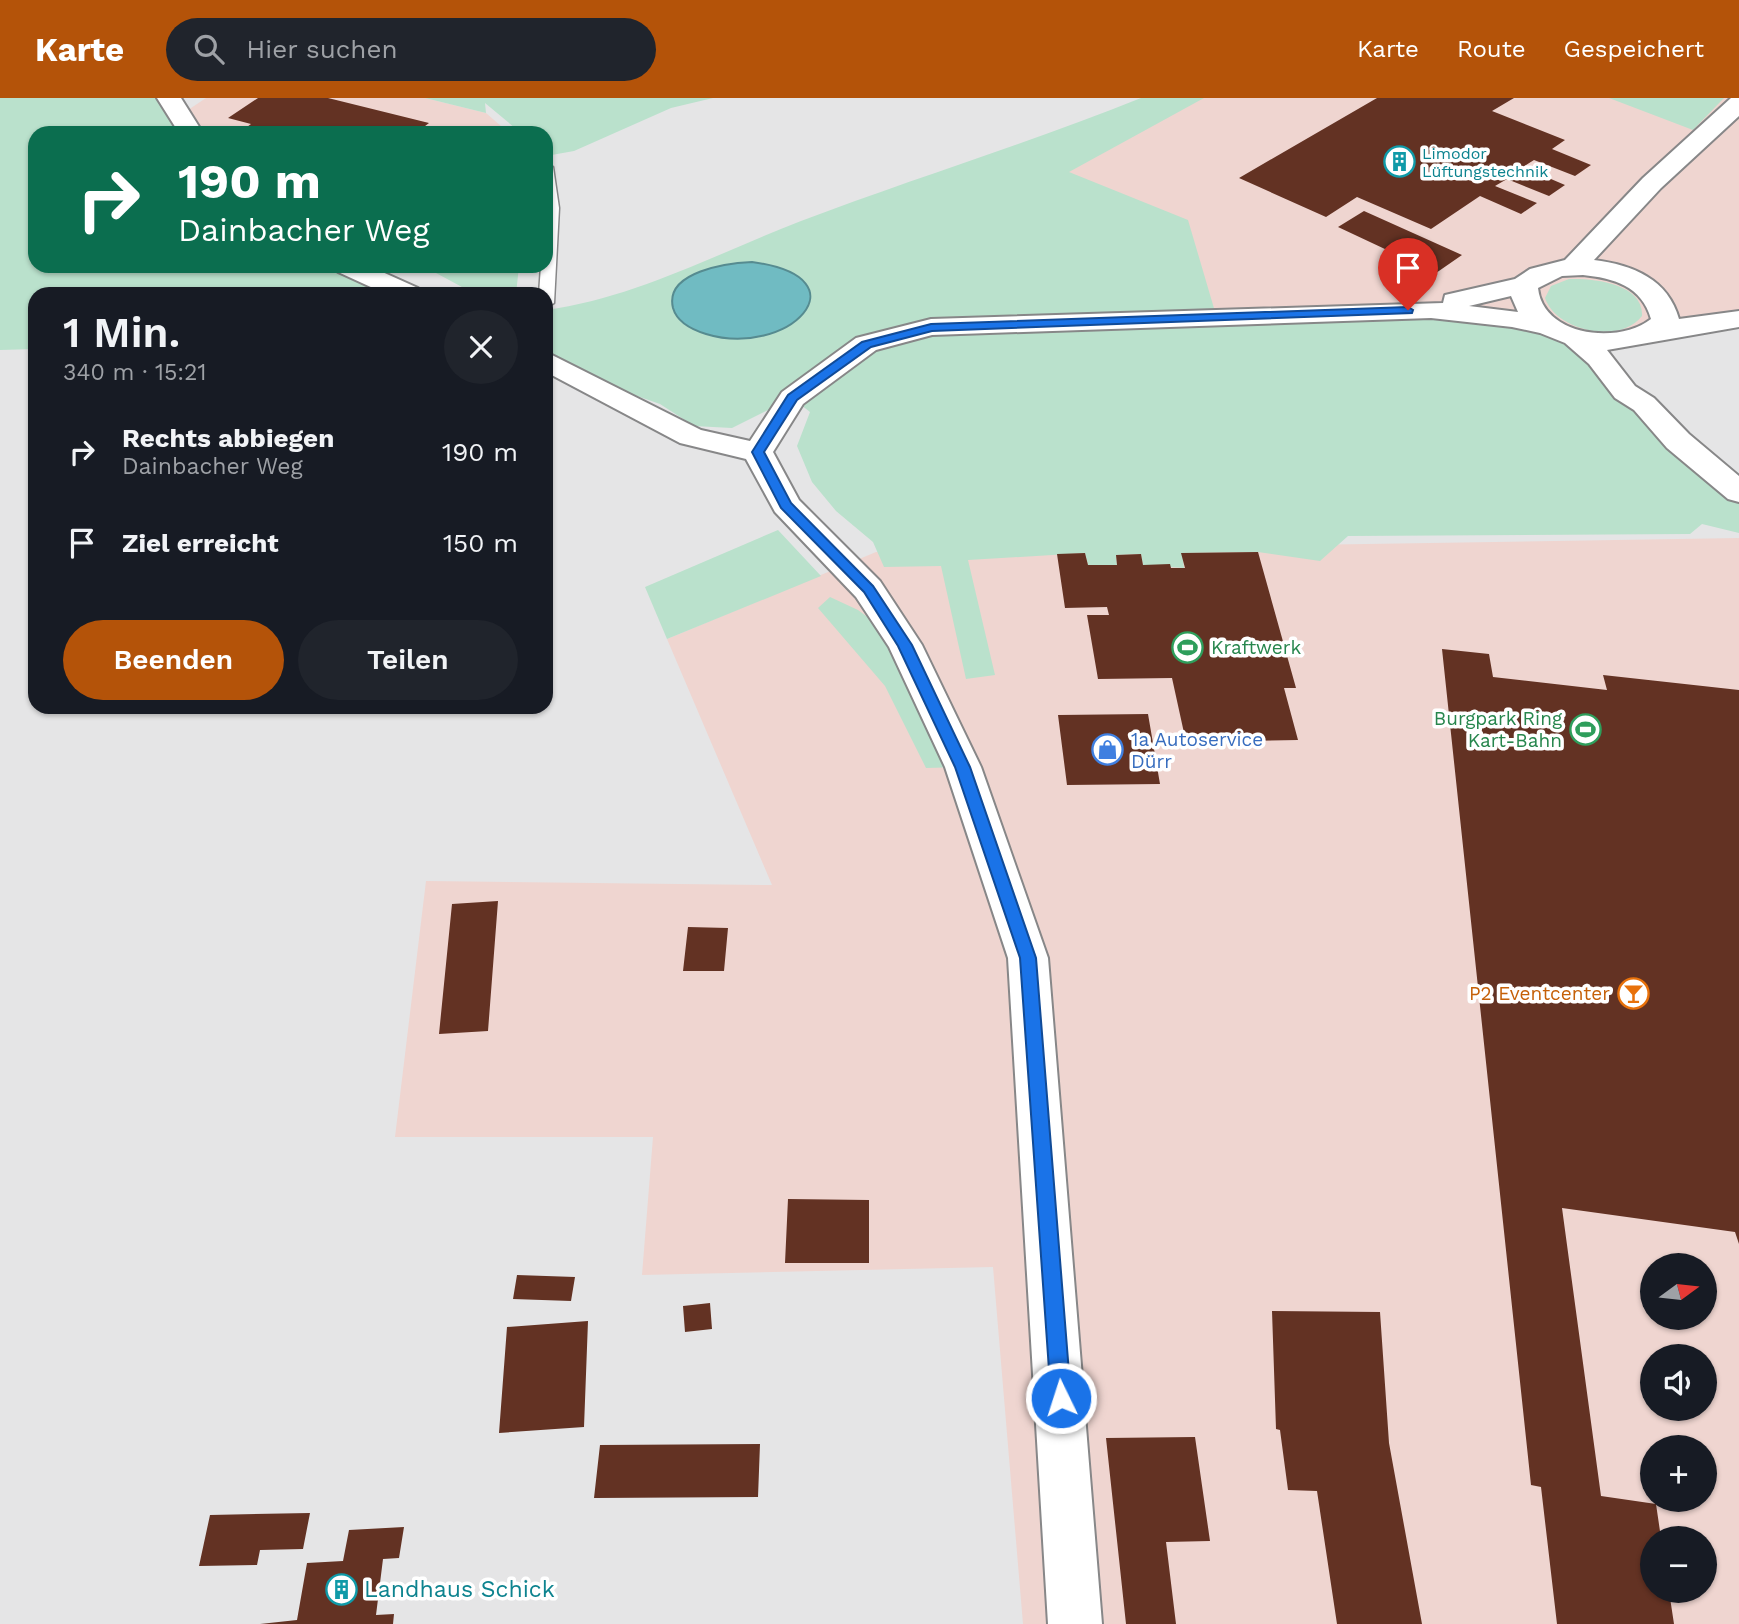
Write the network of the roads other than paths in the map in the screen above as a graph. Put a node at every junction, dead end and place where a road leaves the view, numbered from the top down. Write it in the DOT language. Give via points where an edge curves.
graph roads {
  1 [pos="169,98"];
  2 [pos="1739,103"];
  3 [pos="187,126"];
  4 [pos="1617,219"];
  5 [pos="1574,266"];
  6 [pos="362,273"];
  7 [pos="1624,276"];
  8 [pos="1524,285"];
  9 [pos="393,287"];
  10 [pos="1658,298"];
  11 [pos="1431,310"];
  12 [pos="1739,313"];
  13 [pos="1739,319"];
  14 [pos="1549,326"];
  15 [pos="1657,331"];
  16 [pos="1575,337"];
  17 [pos="1627,342"];
  18 [pos="553,365"];
  19 [pos="1644,404"];
  20 [pos="758,452"];
  21 [pos="1739,492"];
  22 [pos="1075,1624"];
  1 -- 3 [label="street"];
  2 -- 4 [label="street"];
  4 -- 5 [label="street"];
  4 -- 7 [label="street" via="1626,244"];
  5 -- 7 [label="street"];
  5 -- 8 [label="street" via="1543,271"];
  6 -- 9 [label="street"];
  7 -- 10 [label="street"];
  8 -- 11 [label="street" via="1445,302"];
  8 -- 14 [label="street" via="1526,306"];
  10 -- 12 [label="street"];
  10 -- 15 [label="street" via="1665,321"];
  11 -- 14 [label="street"];
  11 -- 20 [label="street" via="931,327 866,344 792,398"];
  13 -- 15 [label="street"];
  14 -- 16 [label="street"];
  15 -- 17 [label="street"];
  16 -- 17 [label="street"];
  16 -- 19 [label="street" via="1599,358 1625,392"];
  17 -- 19 [label="street" via="1648,390"];
  18 -- 20 [label="street" via="691,437"];
  19 -- 21 [label="street" via="1678,441"];
  20 -- 22 [label="street" via="786,505 868,589 905,645 963,767 1028,958"];
}
